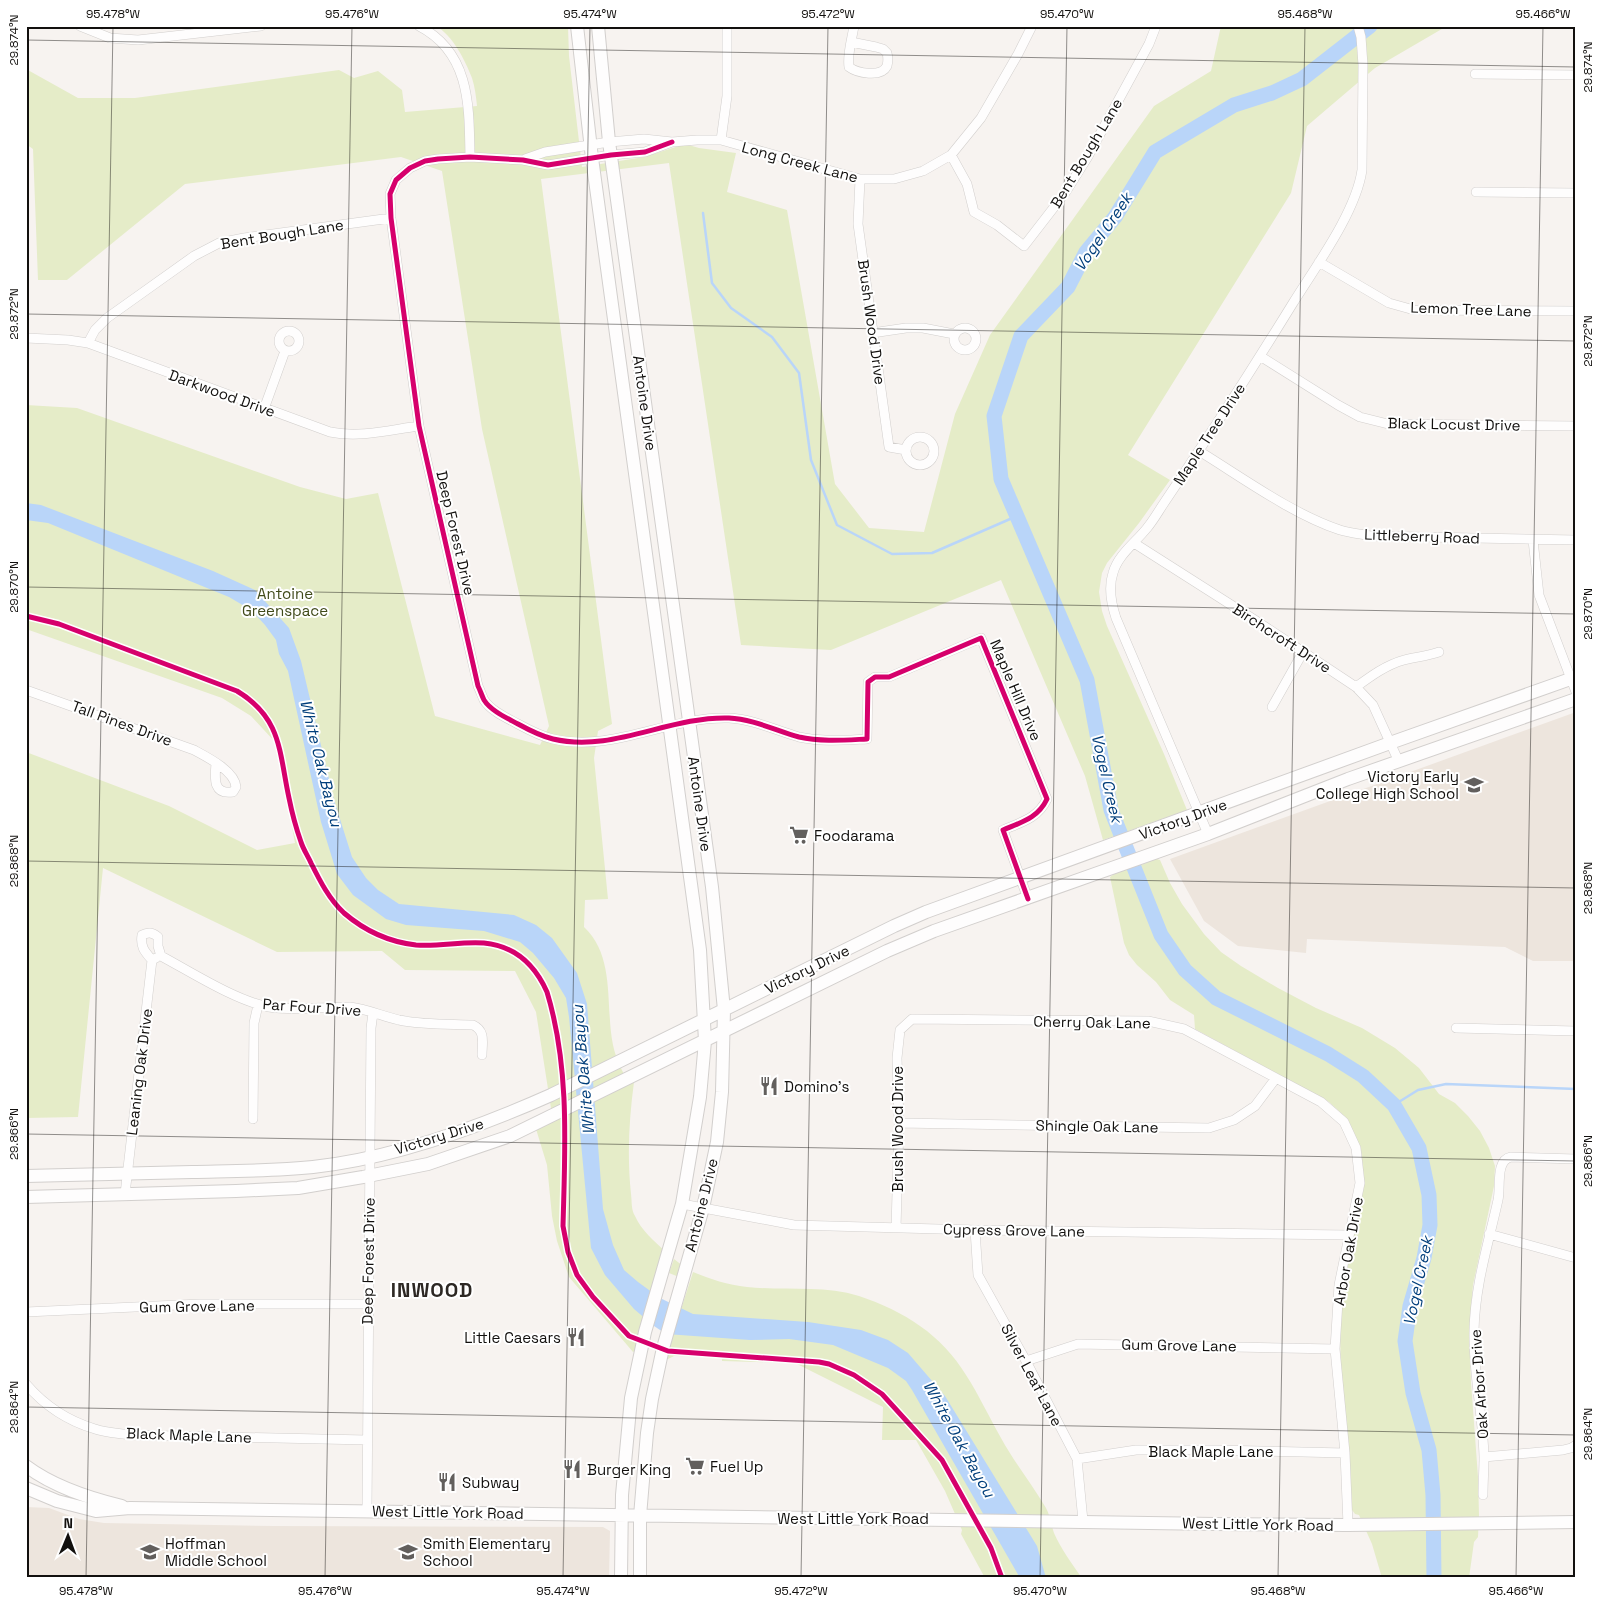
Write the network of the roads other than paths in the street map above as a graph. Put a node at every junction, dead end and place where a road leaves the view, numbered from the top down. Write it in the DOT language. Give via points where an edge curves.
graph roads {
  1 [pos="80,26"];
  2 [pos="261,26"];
  3 [pos="419,26"];
  4 [pos="577,26"];
  5 [pos="598,26"];
  6 [pos="727,26"];
  7 [pos="854,26"];
  8 [pos="1032,26"];
  9 [pos="1156,26"];
  10 [pos="1358,26"];
  11 [pos="234,28"];
  12 [pos="851,42"];
  13 [pos="1475,74"];
  14 [pos="1576,75"];
  15 [pos="721,140"];
  16 [pos="609,142"];
  17 [pos="672,142"];
  18 [pos="590,145"];
  19 [pos="952,155"];
  20 [pos="611,156"];
  21 [pos="470,157"];
  22 [pos="592,158"];
  23 [pos="523,160"];
  24 [pos="416,164"];
  25 [pos="860,179"];
  26 [pos="1476,192"];
  27 [pos="1576,193"];
  28 [pos="391,218"];
  29 [pos="1319,262"];
  30 [pos="627,272"];
  31 [pos="608,274"];
  32 [pos="1576,312"];
  33 [pos="872,333"];
  34 [pos="954,334"];
  35 [pos="26,338"];
  36 [pos="88,343"];
  37 [pos="285,351"];
  38 [pos="1260,356"];
  39 [pos="644,394"];
  40 [pos="625,397"];
  41 [pos="264,409"];
  42 [pos="419,426"];
  43 [pos="1576,426"];
  44 [pos="906,450"];
  45 [pos="1199,451"];
  46 [pos="1533,540"];
  47 [pos="1576,540"];
  48 [pos="1134,543"];
  49 [pos="668,558"];
  50 [pos="646,561"];
  51 [pos="1304,652"];
  52 [pos="1439,652"];
  53 [pos="1573,678"];
  54 [pos="1356,687"];
  55 [pos="26,690"];
  56 [pos="1576,692"];
  57 [pos="1576,700"];
  58 [pos="1272,707"];
  59 [pos="689,721"];
  60 [pos="668,726"];
  61 [pos="1390,743"];
  62 [pos="1398,762"];
  63 [pos="216,763"];
  64 [pos="1199,813"];
  65 [pos="1208,834"];
  66 [pos="704,837"];
  67 [pos="684,843"];
  68 [pos="1020,879"];
  69 [pos="1028,899"];
  70 [pos="834,956"];
  71 [pos="156,958"];
  72 [pos="845,972"];
  73 [pos="258,1005"];
  74 [pos="724,1010"];
  75 [pos="374,1013"];
  76 [pos="704,1020"];
  77 [pos="1456,1028"];
  78 [pos="900,1030"];
  79 [pos="1576,1031"];
  80 [pos="723,1032"];
  81 [pos="705,1041"];
  82 [pos="482,1055"];
  83 [pos="1276,1078"];
  84 [pos="499,1118"];
  85 [pos="253,1119"];
  86 [pos="899,1123"];
  87 [pos="510,1136"];
  88 [pos="370,1156"];
  89 [pos="1576,1159"];
  90 [pos="127,1174"];
  91 [pos="369,1175"];
  92 [pos="26,1176"];
  93 [pos="125,1194"];
  94 [pos="26,1197"];
  95 [pos="682,1204"];
  96 [pos="703,1208"];
  97 [pos="896,1228"];
  98 [pos="975,1230"];
  99 [pos="1489,1234"];
  100 [pos="1349,1235"];
  101 [pos="1576,1258"];
  102 [pos="367,1304"];
  103 [pos="26,1312"];
  104 [pos="1335,1349"];
  105 [pos="1026,1361"];
  106 [pos="26,1384"];
  107 [pos="367,1440"];
  108 [pos="1576,1445"];
  109 [pos="1345,1453"];
  110 [pos="1484,1457"];
  111 [pos="1077,1459"];
  112 [pos="26,1466"];
  113 [pos="48,1479"];
  114 [pos="26,1488"];
  115 [pos="40,1494"];
  116 [pos="1483,1495"];
  117 [pos="100,1506"];
  118 [pos="366,1510"];
  119 [pos="621,1515"];
  120 [pos="640,1516"];
  121 [pos="1083,1521"];
  122 [pos="1576,1522"];
  123 [pos="1348,1525"];
  124 [pos="621,1578"];
  125 [pos="640,1578"];
  1 -- 11 [label="street" via="110,38 138,40"];
  2 -- 11 [label="street"];
  3 -- 21 [label="street" via="439,40 460,70 468,100"];
  4 -- 18 [label="main road, Antoine Drive"];
  5 -- 16 [label="main road, Antoine Drive"];
  6 -- 15 [label="street" via="727,96"];
  7 -- 12 [label="street"];
  8 -- 19 [label="street, Long Creek Lane" via="981,118"];
  9 -- 19 [label="street, Bent Bough Lane" via="1087,158 1065,194 1024,246 974,212 968,184"];
  10 -- 29 [label="street, Maple Tree Drive" via="1363,65 1360,183"];
  12 -- 12 [label="street" via="848,67 871,73 884,70 887,53 883,49"];
  13 -- 14 [label="street"];
  15 -- 17 [label="street, Long Creek Lane"];
  15 -- 25 [label="street, Long Creek Lane"];
  16 -- 17 [label="street, Long Creek Lane" via="644,139"];
  16 -- 18 [label="street, Long Creek Lane"];
  16 -- 20 [label="main road, Antoine Drive"];
  17 -- 20 [label="street, Long Creek Lane" via="645,152"];
  18 -- 22 [label="main road, Antoine Drive"];
  18 -- 23 [label="street, Long Creek Lane" via="545,152"];
  19 -- 25 [label="street, Long Creek Lane" via="923,171 894,179"];
  20 -- 22 [label="street, Long Creek Lane"];
  20 -- 30 [label="main road, Antoine Drive"];
  21 -- 23 [label="street, Long Creek Lane"];
  21 -- 24 [label="street, Long Creek Lane"];
  22 -- 23 [label="street, Long Creek Lane" via="548,166"];
  22 -- 31 [label="main road, Antoine Drive"];
  24 -- 28 [label="street, Deep Forest Drive" via="401,174 392,188"];
  25 -- 33 [label="street, Brush Wood Drive" via="858,224"];
  26 -- 27 [label="street"];
  28 -- 36 [label="street, Bent Bough Lane" via="215,244 100,323"];
  28 -- 42 [label="street, Deep Forest Drive"];
  29 -- 32 [label="street, Lemon Tree Lane" via="1389,303 1414,310"];
  29 -- 38 [label="street, Maple Tree Drive"];
  30 -- 31 [label="main road"];
  30 -- 39 [label="main road, Antoine Drive"];
  31 -- 40 [label="main road, Antoine Drive"];
  33 -- 34 [label="street" via="923,328"];
  33 -- 44 [label="street, Brush Wood Drive" via="889,447"];
  35 -- 36 [label="street, Darkwood Drive"];
  36 -- 41 [label="street, Darkwood Drive"];
  37 -- 41 [label="street"];
  38 -- 43 [label="street, Black Locust Drive" via="1360,417 1388,424"];
  38 -- 45 [label="street, Maple Tree Drive"];
  39 -- 40 [label="main road"];
  39 -- 49 [label="main road, Antoine Drive"];
  40 -- 50 [label="main road, Antoine Drive"];
  41 -- 42 [label="street, Darkwood Drive" via="341,434 368,434"];
  42 -- 60 [label="street, Deep Forest Drive" via="478,686 484,700 509,719 553,739 579,742 614,740"];
  45 -- 46 [label="street, Littleberry Road" via="1308,517 1341,530 1370,536"];
  45 -- 48 [label="street, Maple Tree Drive"];
  46 -- 47 [label="street, Littleberry Road"];
  46 -- 53 [label="street" via="1539,595"];
  48 -- 51 [label="street, Birchcroft Drive"];
  48 -- 64 [label="street, Maple Tree Drive" via="1122,555 1113,573 1111,603"];
  49 -- 50 [label="main road"];
  49 -- 59 [label="main road, Antoine Drive"];
  50 -- 60 [label="main road, Antoine Drive"];
  51 -- 54 [label="street, Birchcroft Drive"];
  51 -- 58 [label="street"];
  52 -- 54 [label="street" via="1388,666"];
  53 -- 56 [label="street"];
  53 -- 61 [label="main road, Victory Drive"];
  54 -- 61 [label="street, Birchcroft Drive" via="1373,705"];
  55 -- 63 [label="street, Tall Pines Drive" via="174,742"];
  57 -- 62 [label="main road, Victory Drive"];
  59 -- 60 [label="street, Deep Forest Drive"];
  59 -- 66 [label="main road, Antoine Drive"];
  59 -- 68 [label="street, Maple Hill Drive" via="730,718 801,738 867,739 868,682 875,677 889,677 981,638 1047,799 1042,809 1031,818 1003,830"];
  60 -- 67 [label="main road, Antoine Drive"];
  61 -- 62 [label="street, Birchcroft Drive"];
  61 -- 64 [label="main road, Victory Drive"];
  62 -- 65 [label="main road, Victory Drive"];
  64 -- 65 [label="street, Maple Tree Drive"];
  64 -- 68 [label="main road, Victory Drive"];
  65 -- 69 [label="main road, Victory Drive"];
  66 -- 67 [label="main road"];
  66 -- 74 [label="main road, Antoine Drive"];
  67 -- 76 [label="main road, Antoine Drive" via="700,950"];
  68 -- 69 [label="street, Maple Hill Drive"];
  68 -- 70 [label="main road, Victory Drive" via="916,916"];
  69 -- 72 [label="main road, Victory Drive" via="934,932"];
  70 -- 72 [label="main road"];
  70 -- 74 [label="main road, Victory Drive"];
  71 -- 73 [label="street, Par Four Drive"];
  71 -- 90 [label="street, Leaning Oak Drive"];
  72 -- 80 [label="main road, Victory Drive"];
  73 -- 75 [label="street, Par Four Drive" via="350,1007"];
  73 -- 85 [label="street" via="254,1023"];
  74 -- 76 [label="main road, Victory Drive"];
  74 -- 80 [label="main road, Antoine Drive"];
  75 -- 82 [label="street, Par Four Drive" via="419,1023 473,1025 482,1034"];
  75 -- 88 [label="street, Deep Forest Drive" via="371,1028"];
  76 -- 81 [label="main road, Antoine Drive"];
  76 -- 84 [label="main road, Victory Drive"];
  77 -- 79 [label="street"];
  78 -- 83 [label="street, Cherry Oak Lane" via="912,1019 1148,1022 1184,1029"];
  78 -- 86 [label="street, Brush Wood Drive" via="897,1058"];
  80 -- 81 [label="main road, Victory Drive"];
  80 -- 96 [label="main road, Antoine Drive" via="717,1138"];
  81 -- 87 [label="main road, Victory Drive"];
  81 -- 95 [label="main road, Antoine Drive" via="700,1097"];
  83 -- 86 [label="street, Shingle Oak Lane" via="1255,1106 1234,1120 1209,1128"];
  83 -- 100 [label="street, Arbor Oak Drive" via="1321,1102 1344,1122 1356,1148 1360,1183"];
  84 -- 87 [label="main road"];
  84 -- 88 [label="main road, Victory Drive" via="426,1143"];
  86 -- 97 [label="street, Brush Wood Drive"];
  87 -- 91 [label="main road, Victory Drive" via="428,1164"];
  88 -- 90 [label="main road, Victory Drive" via="313,1167"];
  88 -- 91 [label="street, Deep Forest Drive"];
  89 -- 99 [label="street, Oak Arbor Drive" via="1506,1158 1502,1163"];
  90 -- 92 [label="main road, Victory Drive"];
  90 -- 93 [label="street, Leaning Oak Drive"];
  91 -- 93 [label="main road, Victory Drive" via="298,1188"];
  91 -- 102 [label="street, Deep Forest Drive"];
  93 -- 94 [label="main road, Victory Drive"];
  95 -- 96 [label="street, Cypress Grove Lane"];
  95 -- 119 [label="main road, Antoine Drive" via="645,1332 631,1398"];
  96 -- 97 [label="street, Cypress Grove Lane" via="794,1225"];
  96 -- 120 [label="main road, Antoine Drive" via="654,1387 646,1433"];
  97 -- 98 [label="street, Cypress Grove Lane"];
  98 -- 100 [label="street, Cypress Grove Lane"];
  98 -- 105 [label="street, Silver Leaf Lane" via="978,1275"];
  99 -- 101 [label="street"];
  99 -- 110 [label="street, Oak Arbor Drive" via="1476,1290 1474,1332"];
  100 -- 104 [label="street, Arbor Oak Drive" via="1340,1284"];
  102 -- 103 [label="street, Gum Grove Lane" via="200,1304"];
  102 -- 107 [label="street, Deep Forest Drive"];
  104 -- 105 [label="street, Gum Grove Lane" via="1078,1344"];
  104 -- 109 [label="street, Arbor Oak Drive"];
  105 -- 111 [label="street, Silver Leaf Lane"];
  106 -- 107 [label="street, Black Maple Lane" via="53,1410 96,1430 131,1435"];
  107 -- 118 [label="street, Deep Forest Drive"];
  108 -- 110 [label="street" via="1563,1450"];
  109 -- 111 [label="street, Black Maple Lane" via="1136,1450"];
  109 -- 123 [label="street, Arbor Oak Drive"];
  110 -- 116 [label="street, Oak Arbor Drive"];
  111 -- 121 [label="street, Silver Leaf Lane"];
  112 -- 113 [label="main road, West Little York Road"];
  113 -- 115 [label="main road"];
  113 -- 117 [label="main road, West Little York Road"];
  114 -- 115 [label="main road, West Little York Road"];
  115 -- 117 [label="main road, West Little York Road" via="57,1501"];
  117 -- 118 [label="main road, West Little York Road"];
  118 -- 119 [label="main road, West Little York Road"];
  119 -- 120 [label="main road, West Little York Road"];
  119 -- 124 [label="main road, Antoine Drive"];
  120 -- 121 [label="main road, West Little York Road"];
  120 -- 125 [label="main road, Antoine Drive"];
  121 -- 123 [label="main road, West Little York Road"];
  122 -- 123 [label="main road, West Little York Road"];
}
